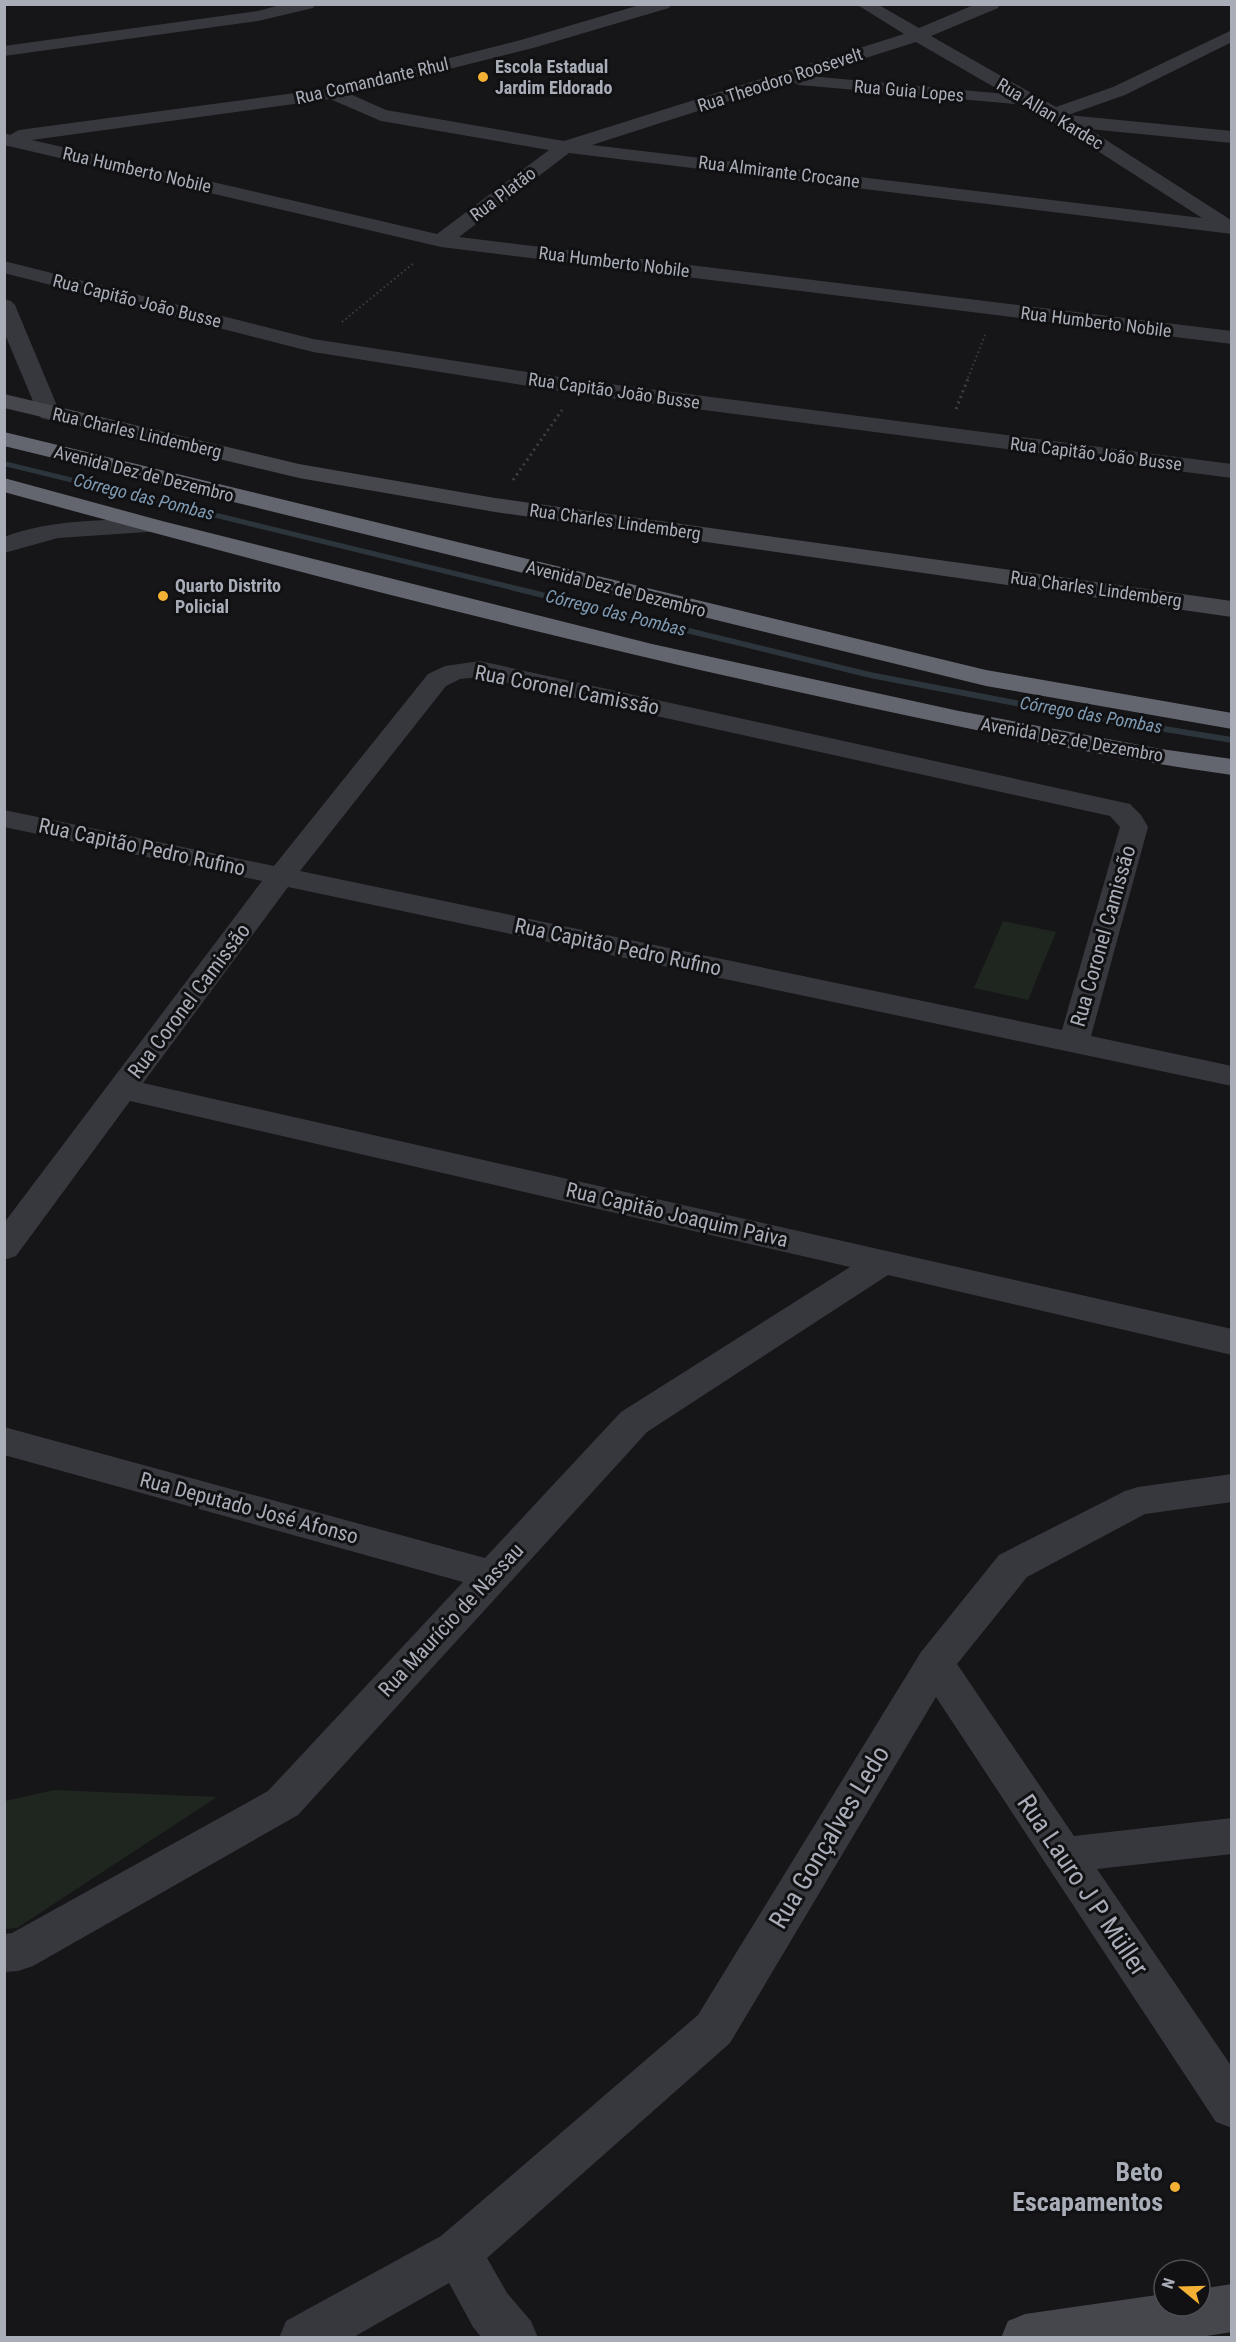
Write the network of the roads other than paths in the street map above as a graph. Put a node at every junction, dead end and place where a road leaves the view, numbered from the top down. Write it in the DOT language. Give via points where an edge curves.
graph roads {
  1 [pos="307,4"];
  2 [pos="663,4"];
  3 [pos="864,4"];
  4 [pos="992,4"];
  5 [pos="1232,35"];
  6 [pos="916,36"];
  7 [pos="4,51"];
  8 [pos="785,79"];
  9 [pos="332,93"];
  10 [pos="1034,102"];
  11 [pos="1059,117"];
  12 [pos="1232,137"];
  13 [pos="4,138"];
  14 [pos="565,147"];
  15 [pos="1231,228"];
  16 [pos="441,241"];
  17 [pos="4,267"];
  18 [pos="4,305"];
  19 [pos="1232,338"];
  20 [pos="4,401"];
  21 [pos="49,413"];
  22 [pos="4,439"];
  23 [pos="1232,471"];
  24 [pos="4,485"];
  25 [pos="153,525"];
  26 [pos="4,546"];
  27 [pos="1232,609"];
  28 [pos="1232,722"];
  29 [pos="1232,767"];
  30 [pos="4,818"];
  31 [pos="282,876"];
  32 [pos="1074,1043"];
  33 [pos="1232,1076"];
  34 [pos="123,1089"];
  35 [pos="4,1248"];
  36 [pos="883,1262"];
  37 [pos="1232,1342"];
  38 [pos="4,1441"];
  39 [pos="1232,1488"];
  40 [pos="493,1575"];
  41 [pos="935,1663"];
  42 [pos="1232,1836"];
  43 [pos="1063,1855"];
  44 [pos="4,1953"];
  45 [pos="1232,2107"];
  46 [pos="458,2252"];
  47 [pos="1232,2308"];
  48 [pos="303,2337"];
  49 [pos="514,2337"];
  50 [pos="1025,2337"];
  1 -- 7 [label="street" via="258,16"];
  2 -- 9 [label="street, Rua Comandante Rhul" via="527,44"];
  3 -- 6 [label="street, Rua Allan Kardec"];
  4 -- 6 [label="street, Rua Theodoro Roosevelt"];
  5 -- 11 [label="street"];
  6 -- 8 [label="street, Rua Theodoro Roosevelt"];
  6 -- 10 [label="street, Rua Allan Kardec"];
  8 -- 10 [label="street, Rua Guia Lopes"];
  8 -- 14 [label="street, Rua Theodoro Roosevelt"];
  9 -- 13 [label="street, Rua Comandante Rhul"];
  9 -- 14 [label="street, Rua Almirante Crocane" via="381,114"];
  10 -- 11 [label="street, Rua Allan Kardec"];
  11 -- 12 [label="street"];
  11 -- 15 [label="street, Rua Allan Kardec"];
  13 -- 16 [label="street, Rua Humberto Nobile"];
  14 -- 15 [label="street, Rua Almirante Crocane"];
  14 -- 16 [label="street, Rua Platão"];
  16 -- 19 [label="street, Rua Humberto Nobile"];
  17 -- 23 [label="street, Rua Capitão João Busse" via="313,345 579,387"];
  18 -- 21 [label="street"];
  20 -- 21 [label="street, Rua Charles Lindemberg"];
  21 -- 27 [label="street, Rua Charles Lindemberg" via="298,471 495,505"];
  22 -- 28 [label="highway, Avenida Dez de Dezembro" via="986,678"];
  24 -- 25 [label="highway, Avenida Dez de Dezembro"];
  25 -- 26 [label="street" via="87,527 45,533"];
  25 -- 29 [label="highway, Avenida Dez de Dezembro" via="651,652 959,719"];
  30 -- 31 [label="street, Rua Capitão Pedro Rufino"];
  31 -- 32 [label="street, Rua Capitão Pedro Rufino"];
  31 -- 32 [label="street, Rua Coronel Camissão" via="437,680 454,672 480,669 1120,810 1134,827"];
  31 -- 34 [label="street, Rua Coronel Camissão"];
  32 -- 33 [label="street, Rua Capitão Pedro Rufino"];
  34 -- 35 [label="street, Rua Coronel Camissão"];
  34 -- 36 [label="street, Rua Capitão Joaquim Paiva"];
  36 -- 37 [label="street, Rua Capitão Joaquim Paiva"];
  36 -- 40 [label="street, Rua Maurício de Nassau" via="634,1422"];
  38 -- 40 [label="street, Rua Deputado José Afonso"];
  39 -- 41 [label="street, Rua Gonçalves Ledo" via="1137,1501 1013,1566"];
  40 -- 44 [label="street, Rua Maurício de Nassau" via="283,1803 18,1952"];
  41 -- 43 [label="street, Rua Lauro J P Müller"];
  41 -- 46 [label="street, Rua Gonçalves Ledo" via="714,2029"];
  42 -- 43 [label="street"];
  43 -- 45 [label="street, Rua Lauro J P Müller"];
  46 -- 48 [label="street, Rua Gonçalves Ledo"];
  46 -- 49 [label="street" via="490,2310"];
  47 -- 50 [label="street"];
}
